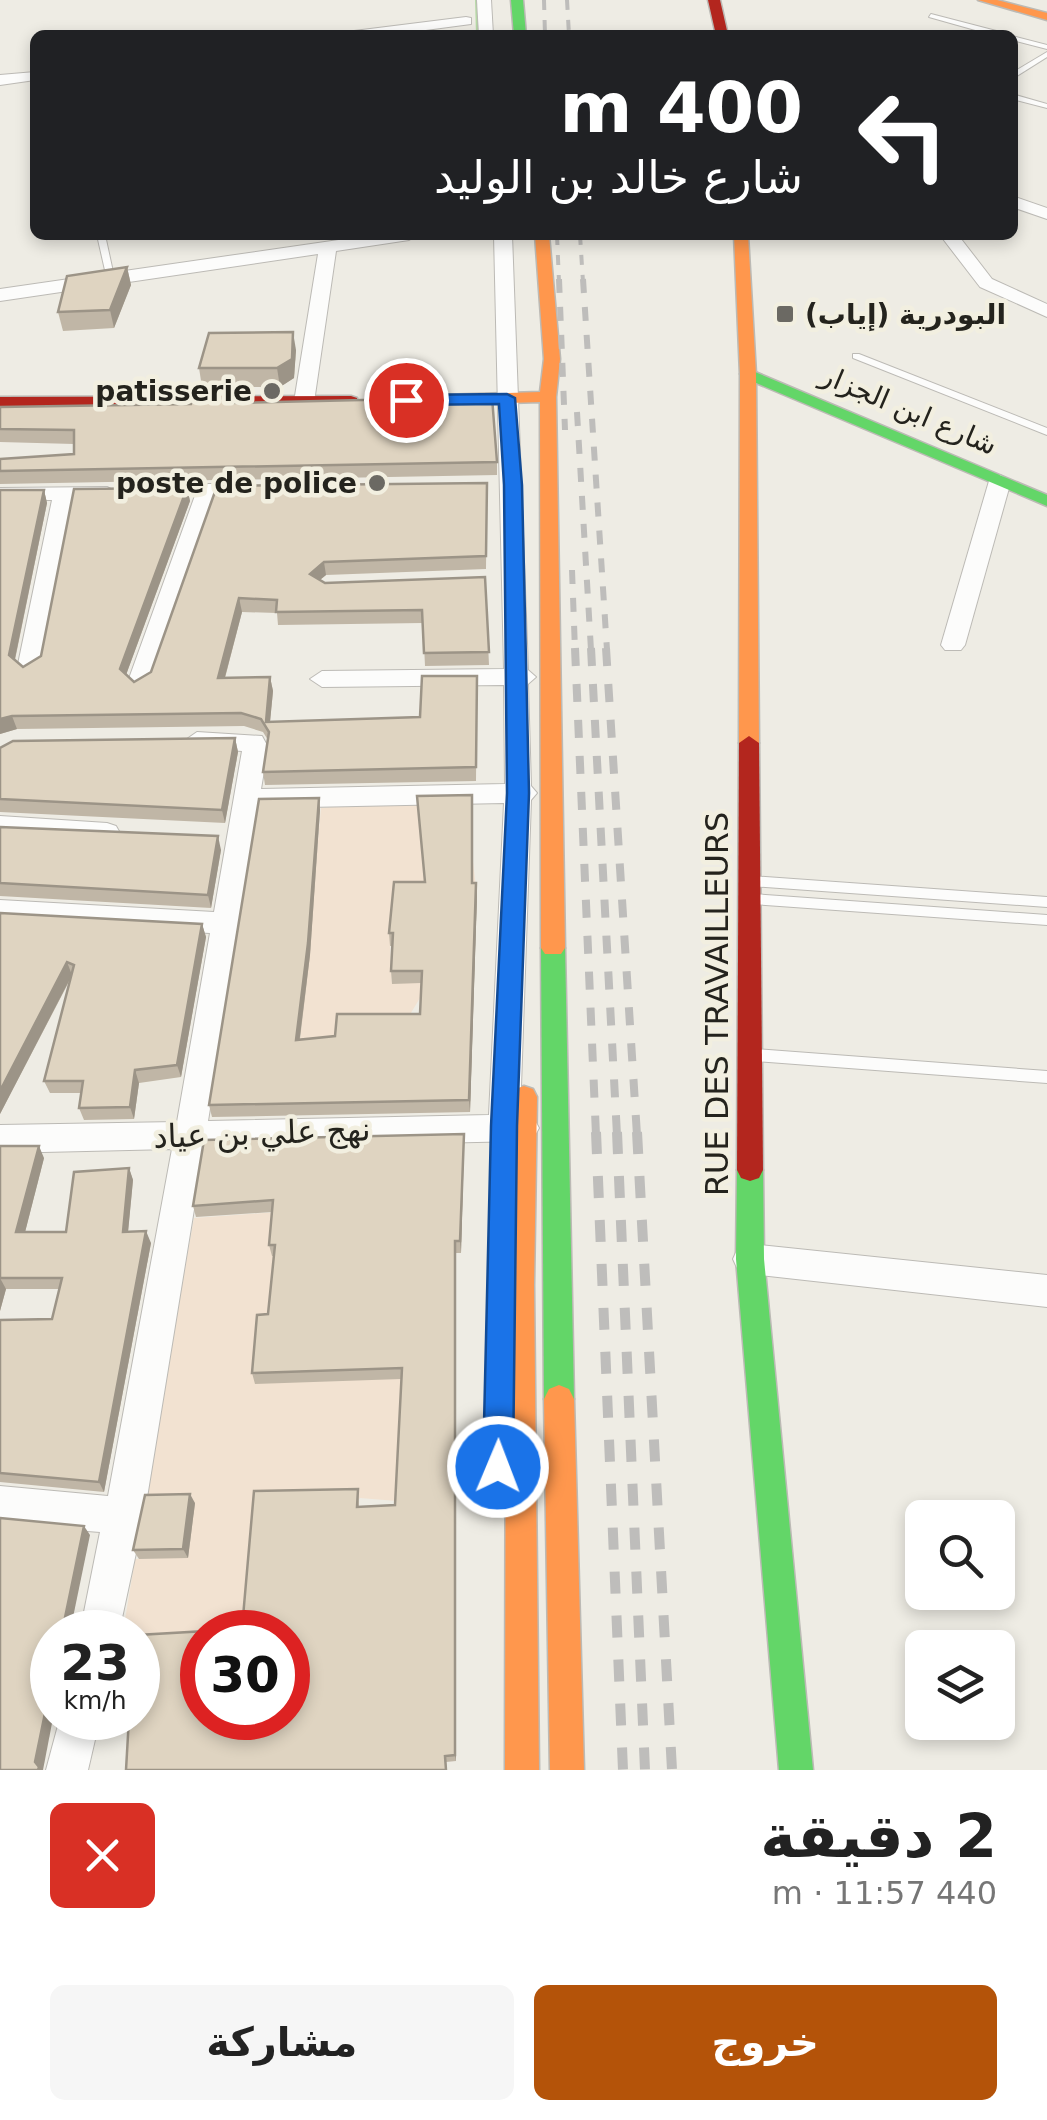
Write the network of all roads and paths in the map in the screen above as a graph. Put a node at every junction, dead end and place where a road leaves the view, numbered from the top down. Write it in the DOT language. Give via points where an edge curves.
graph roads {
  1 [pos="462,0"];
  2 [pos="484,0"];
  3 [pos="500,0"];
  4 [pos="516,0"];
  5 [pos="714,0"];
  6 [pos="984,0"];
  7 [pos="932,16"];
  8 [pos="1047,16"];
  9 [pos="466,28"];
  10 [pos="434,30"];
  11 [pos="486,30"];
  12 [pos="503,30"];
  13 [pos="519,30"];
  14 [pos="721,30"];
  15 [pos="976,30"];
  16 [pos="1018,40"];
  17 [pos="1047,51"];
  18 [pos="1018,73"];
  19 [pos="30,77"];
  20 [pos="0,80"];
  21 [pos="1018,98"];
  22 [pos="1047,106"];
  23 [pos="1018,204"];
  24 [pos="1047,214"];
  25 [pos="101,240"];
  26 [pos="378,240"];
  27 [pos="504,240"];
  28 [pos="527,240"];
  29 [pos="542,240"];
  30 [pos="741,240"];
  31 [pos="954,240"];
  32 [pos="328,248"];
  33 [pos="112,279"];
  34 [pos="0,295"];
  35 [pos="1047,310"];
  36 [pos="856,356"];
  37 [pos="748,374"];
  38 [pos="527,398"];
  39 [pos="378,400"];
  40 [pos="415,400"];
  41 [pos="304,402"];
  42 [pos="0,403"];
  43 [pos="1047,432"];
  44 [pos="1000,481"];
  45 [pos="265,489"];
  46 [pos="136,492"];
  47 [pos="0,494"];
  48 [pos="64,495"];
  49 [pos="1047,500"];
  50 [pos="953,644"];
  51 [pos="30,669"];
  52 [pos="520,677"];
  53 [pos="322,678"];
  54 [pos="139,684"];
  55 [pos="166,742"];
  56 [pos="521,793"];
  57 [pos="246,799"];
  58 [pos="0,826"];
  59 [pos="139,834"];
  60 [pos="750,890"];
  61 [pos="1047,902"];
  62 [pos="0,910"];
  63 [pos="1047,920"];
  64 [pos="223,924"];
  65 [pos="750,1054"];
  66 [pos="1047,1077"];
  67 [pos="514,1127"];
  68 [pos="192,1134"];
  69 [pos="0,1139"];
  70 [pos="750,1259"];
  71 [pos="1047,1291"];
  72 [pos="0,1505"];
  73 [pos="125,1516"];
  74 [pos="104,1610"];
  75 [pos="74,1740"];
  76 [pos="67,1770"];
  77 [pos="493,1770"];
  78 [pos="522,1770"];
  79 [pos="567,1770"];
  80 [pos="796,1770"];
  1 -- 9 [label="street"];
  2 -- 11 [label="street"];
  3 -- 12 [label="street"];
  4 -- 13 [label="street"];
  5 -- 14 [label="street"];
  6 -- 8 [label="street"];
  7 -- 15 [label="lane"];
  9 -- 10 [label="street"];
  16 -- 17 [label="lane"];
  17 -- 18 [label="lane"];
  19 -- 20 [label="street"];
  21 -- 22 [label="lane"];
  23 -- 24 [label="street"];
  25 -- 33 [label="lane"];
  26 -- 32 [label="street"];
  27 -- 38 [label="street"];
  28 -- 38 [label="street"];
  29 -- 38 [label="street" via="552,359"];
  30 -- 37 [label="street, RUE DES TRAVAILLEURS"];
  31 -- 35 [label="street" via="986,283"];
  32 -- 33 [label="street"];
  32 -- 41 [label="street"];
  33 -- 34 [label="street"];
  36 -- 43 [label="lane"];
  37 -- 44 [label="street, شارع ابن الجزار"];
  37 -- 60 [label="street, RUE DES TRAVAILLEURS"];
  38 -- 40 [label="street"];
  38 -- 52 [label="street" via="510,485"];
  38 -- 79 [label="street"];
  39 -- 41 [label="street"];
  41 -- 42 [label="street"];
  44 -- 49 [label="street, شارع ابن الجزار"];
  44 -- 50 [label="street"];
  45 -- 54 [label="street" via="199,491"];
  46 -- 48 [label="street"];
  47 -- 48 [label="street"];
  48 -- 51 [label="street"];
  52 -- 53 [label="street"];
  52 -- 56 [label="street"];
  55 -- 57 [label="street" via="254,742"];
  56 -- 57 [label="street"];
  56 -- 67 [label="street"];
  57 -- 64 [label="street" via="229,837"];
  58 -- 59 [label="street"];
  60 -- 61 [label="lane"];
  60 -- 63 [label="lane"];
  60 -- 65 [label="street, RUE DES TRAVAILLEURS"];
  62 -- 64 [label="street"];
  64 -- 68 [label="street"];
  65 -- 66 [label="lane"];
  65 -- 70 [label="street, RUE DES TRAVAILLEURS"];
  67 -- 68 [label="street, نهج علي بن عياد"];
  67 -- 77 [label="street"];
  67 -- 78 [label="street"];
  68 -- 69 [label="street, نهج علي بن عياد"];
  68 -- 73 [label="street"];
  70 -- 71 [label="street"];
  70 -- 80 [label="street, RUE DES TRAVAILLEURS"];
  72 -- 73 [label="street"];
  73 -- 74 [label="street"];
  75 -- 76 [label="street"];
}
